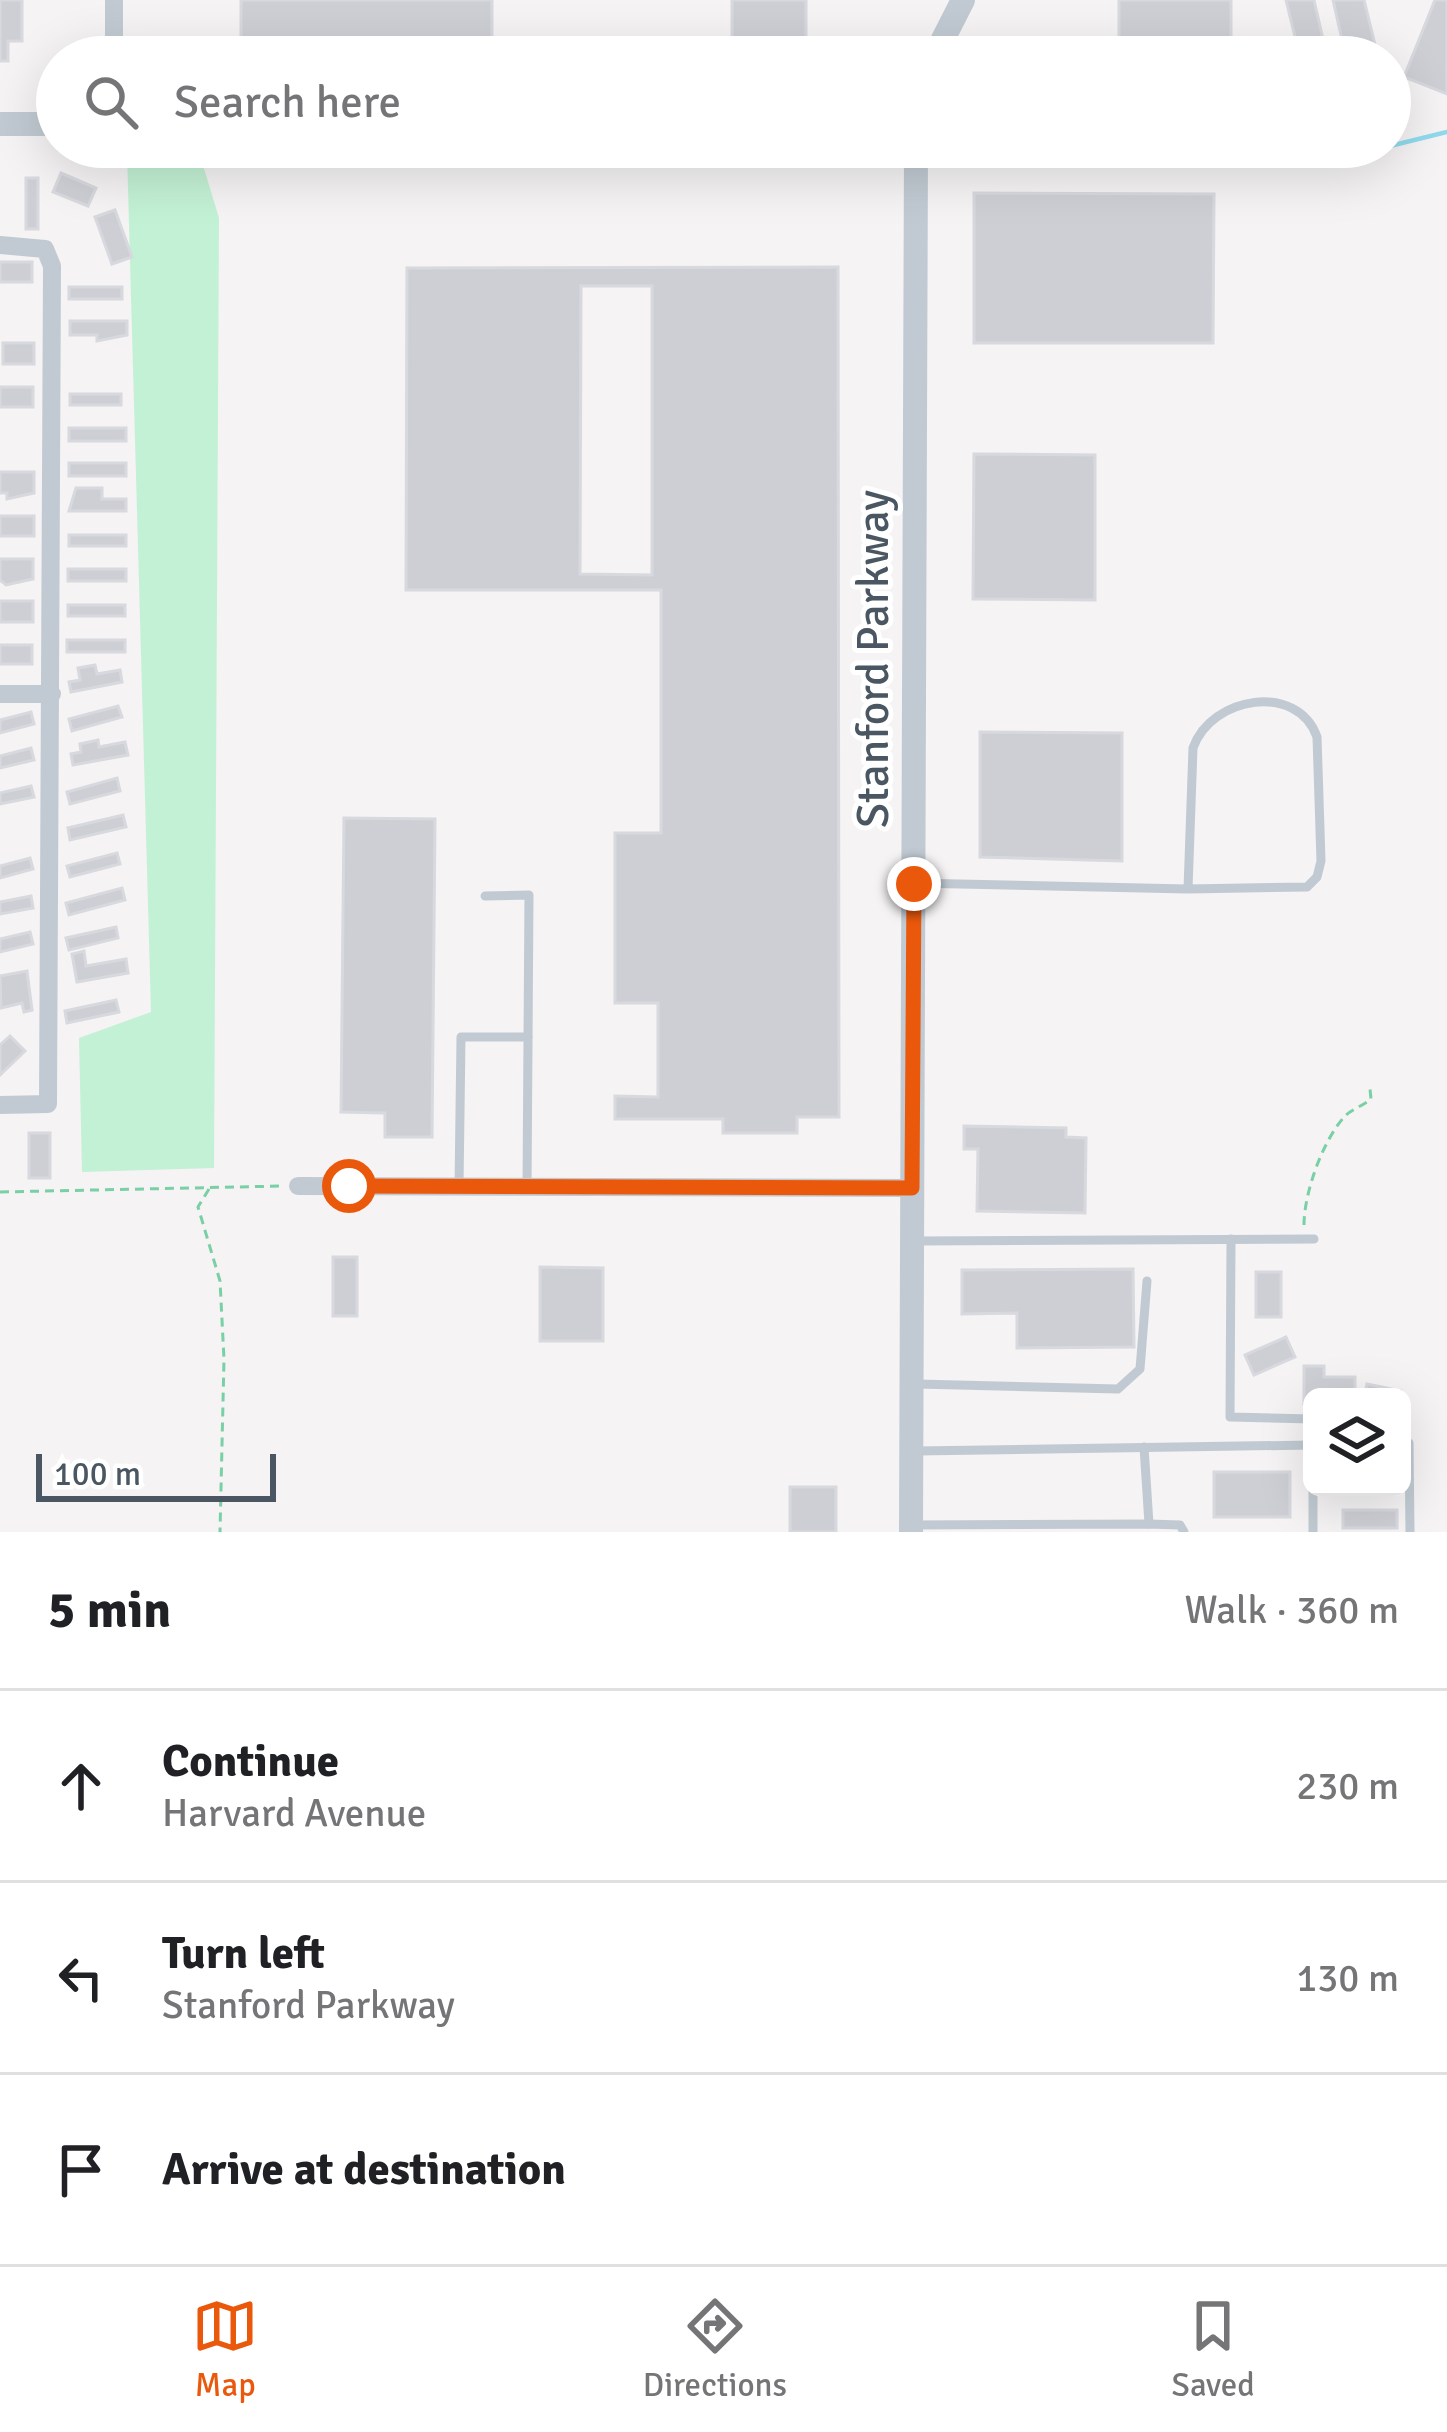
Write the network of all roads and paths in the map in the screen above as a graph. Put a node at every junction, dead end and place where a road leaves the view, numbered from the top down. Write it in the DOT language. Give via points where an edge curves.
graph roads {
  1 [pos="113,0"];
  2 [pos="963,0"];
  3 [pos="113,36"];
  4 [pos="945,36"];
  5 [pos="0,124"];
  6 [pos="36,124"];
  7 [pos="916,168"];
  8 [pos="0,245"];
  9 [pos="0,694"];
  10 [pos="52,694"];
  11 [pos="914,884"];
  12 [pos="1188,889"];
  13 [pos="484,896"];
  14 [pos="528,1036"];
  15 [pos="1370,1089"];
  16 [pos="0,1105"];
  17 [pos="298,1186"];
  18 [pos="458,1186"];
  19 [pos="527,1187"];
  20 [pos="912,1188"];
  21 [pos="209,1189"];
  22 [pos="0,1192"];
  23 [pos="1231,1239"];
  24 [pos="1309,1239"];
  25 [pos="912,1241"];
  26 [pos="1148,1281"];
  27 [pos="911,1383"];
  28 [pos="1303,1419"];
  29 [pos="1303,1445"];
  30 [pos="1144,1448"];
  31 [pos="911,1451"];
  32 [pos="1313,1496"];
  33 [pos="1409,1496"];
  34 [pos="1149,1524"];
  35 [pos="911,1528"];
  36 [pos="220,1532"];
  37 [pos="1184,1532"];
  38 [pos="1313,1532"];
  39 [pos="1410,1532"];
  1 -- 3 [label="street"];
  2 -- 4 [label="street"];
  5 -- 6 [label="street"];
  7 -- 11 [label="street, Stanford Parkway"];
  8 -- 10 [label="street" via="44,250 52,266"];
  9 -- 10 [label="street"];
  10 -- 16 [label="street" via="48,1104"];
  11 -- 12 [label="lane"];
  11 -- 20 [label="street, Stanford Parkway"];
  12 -- 12 [label="lane" via="1292,890 1317,877 1317,737 1299,709 1234,705 1199,730"];
  13 -- 14 [label="lane" via="529,896"];
  14 -- 18 [label="lane" via="461,1036"];
  14 -- 19 [label="lane"];
  15 -- 24 [label="path" via="1371,1099 1346,1115 1309,1188"];
  17 -- 18 [label="street"];
  17 -- 21 [label="path"];
  18 -- 19 [label="street"];
  19 -- 20 [label="street"];
  20 -- 25 [label="street, Stanford Parkway"];
  21 -- 22 [label="path"];
  21 -- 36 [label="path" via="198,1208 220,1281"];
  23 -- 24 [label="lane"];
  23 -- 25 [label="lane"];
  23 -- 28 [label="lane" via="1230,1417"];
  25 -- 27 [label="street, Stanford Parkway"];
  26 -- 27 [label="lane" via="1140,1369 1118,1389"];
  27 -- 31 [label="street, Stanford Parkway"];
  29 -- 30 [label="lane"];
  30 -- 31 [label="lane"];
  30 -- 34 [label="lane"];
  31 -- 35 [label="street, Stanford Parkway"];
  32 -- 38 [label="lane"];
  33 -- 39 [label="lane"];
  34 -- 35 [label="lane"];
  34 -- 37 [label="lane"];
}
